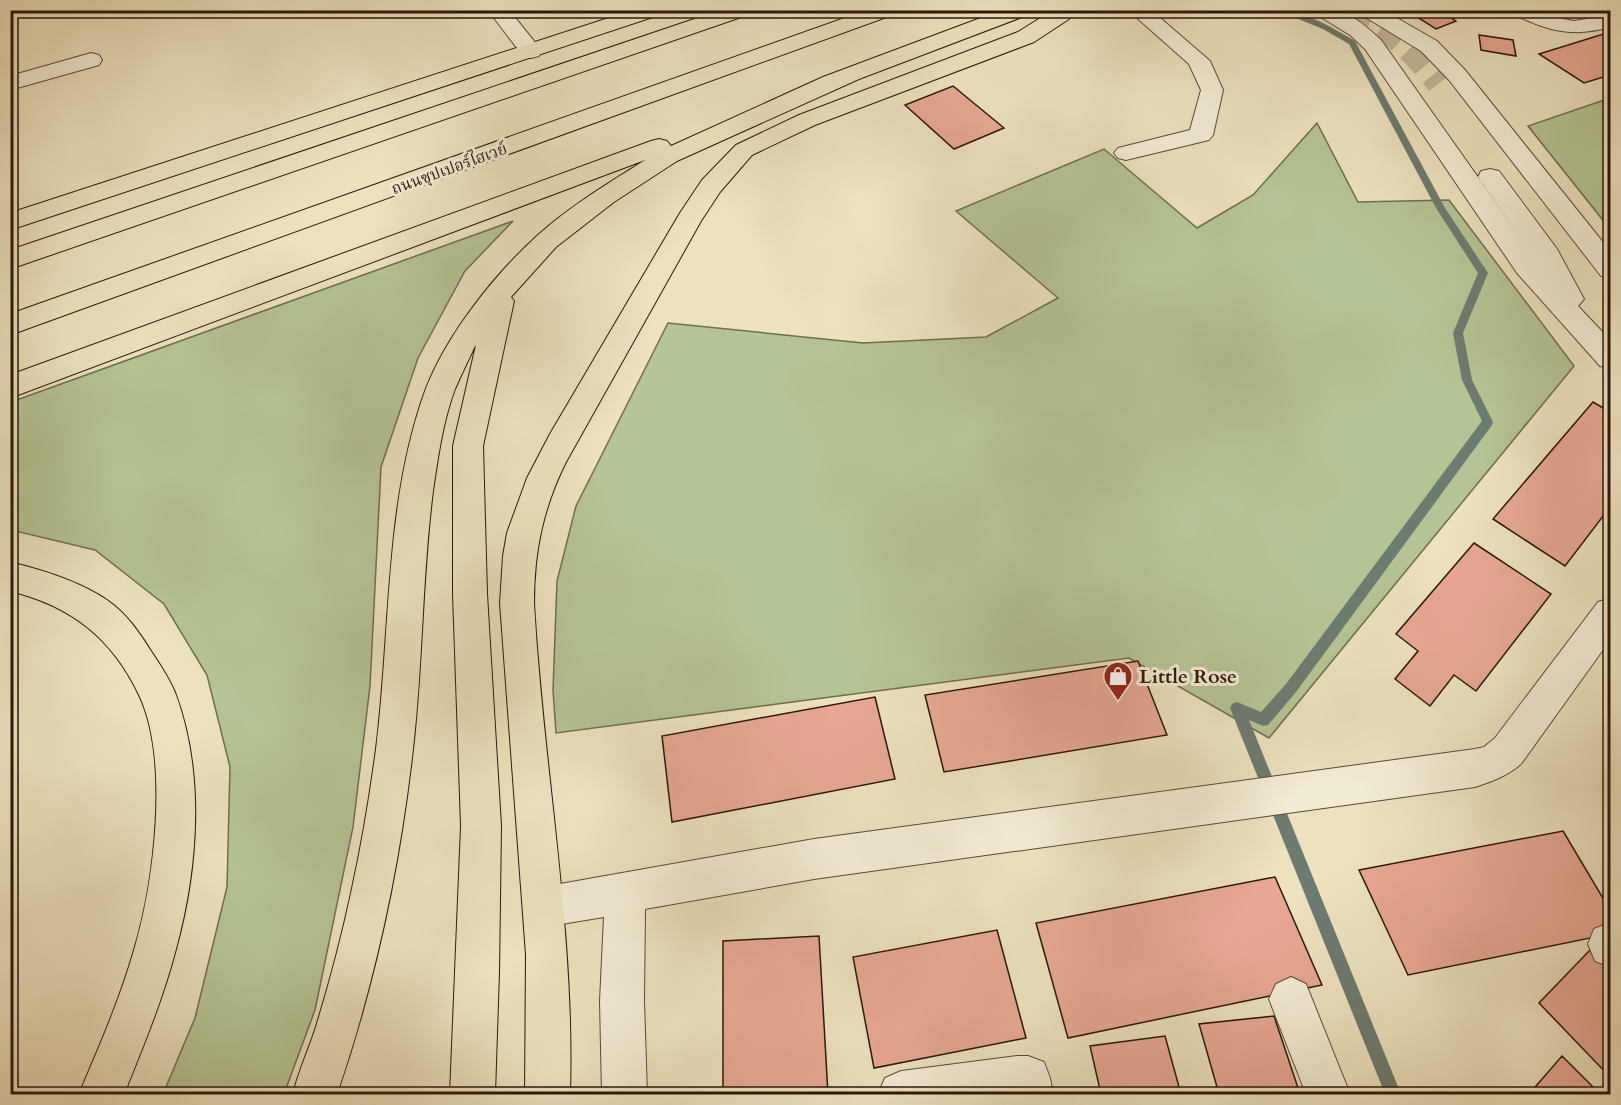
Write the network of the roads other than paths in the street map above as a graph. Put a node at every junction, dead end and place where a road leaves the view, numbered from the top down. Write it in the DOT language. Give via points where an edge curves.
graph roads {
  1 [pos="498,10"];
  2 [pos="655,10"];
  3 [pos="743,10"];
  4 [pos="888,10"];
  5 [pos="1023,10"];
  6 [pos="1064,10"];
  7 [pos="1138,10"];
  8 [pos="1367,10"];
  9 [pos="1521,10"];
  10 [pos="1340,13"];
  11 [pos="1611,21"];
  12 [pos="531,51"];
  13 [pos="91,60"];
  14 [pos="851,75"];
  15 [pos="10,83"];
  16 [pos="1126,153"];
  17 [pos="10,222"];
  18 [pos="10,260"];
  19 [pos="1611,269"];
  20 [pos="1611,287"];
  21 [pos="502,290"];
  22 [pos="10,325"];
  23 [pos="1586,330"];
  24 [pos="1611,358"];
  25 [pos="10,387"];
  26 [pos="10,576"];
  27 [pos="1611,613"];
  28 [pos="625,891"];
  29 [pos="543,907"];
  30 [pos="1291,999"];
  31 [pos="102,1095"];
  32 [pos="315,1095"];
  33 [pos="472,1095"];
  34 [pos="547,1095"];
  35 [pos="625,1095"];
  36 [pos="901,1095"];
  37 [pos="1031,1095"];
  38 [pos="1328,1095"];
  1 -- 12 [label="street"];
  2 -- 12 [label="main road"];
  3 -- 18 [label="main road"];
  4 -- 22 [label="main road, ถนนซุปเปอร์ไฮเวย์"];
  5 -- 14 [label="main road"];
  6 -- 29 [label="main road" via="1026,37 807,120 744,150 711,186 689,219 554,454 523,533 518,579 520,633"];
  7 -- 16 [label="street" via="1199,61 1212,90 1201,135"];
  8 -- 19 [label="street" via="1429,46"];
  9 -- 11 [label="street" via="1559,26 1585,29"];
  10 -- 23 [label="street" via="1373,45 1526,267"];
  12 -- 17 [label="main road"];
  13 -- 15 [label="street"];
  14 -- 21 [label="main road" via="659,162 605,196 548,241"];
  14 -- 25 [label="main road"];
  20 -- 23 [label="street" via="1574,252 1429,83 1548,255"];
  21 -- 32 [label="main road" via="462,343 440,390 423,452 411,535 395,747 383,831 340,1020"];
  21 -- 33 [label="main road" via="468,446 470,594 481,826"];
  23 -- 24 [label="street"];
  26 -- 31 [label="main road" via="87,606 125,640 157,693 171,738 173,845 161,927 131,1023"];
  27 -- 28 [label="street" via="1508,751 1495,762 1475,768 814,859"];
  28 -- 29 [label="street"];
  28 -- 35 [label="street"];
  29 -- 34 [label="main road" via="550,1055"];
  30 -- 38 [label="street"];
  36 -- 37 [label="street" via="1017,1078 1028,1078"];
}
